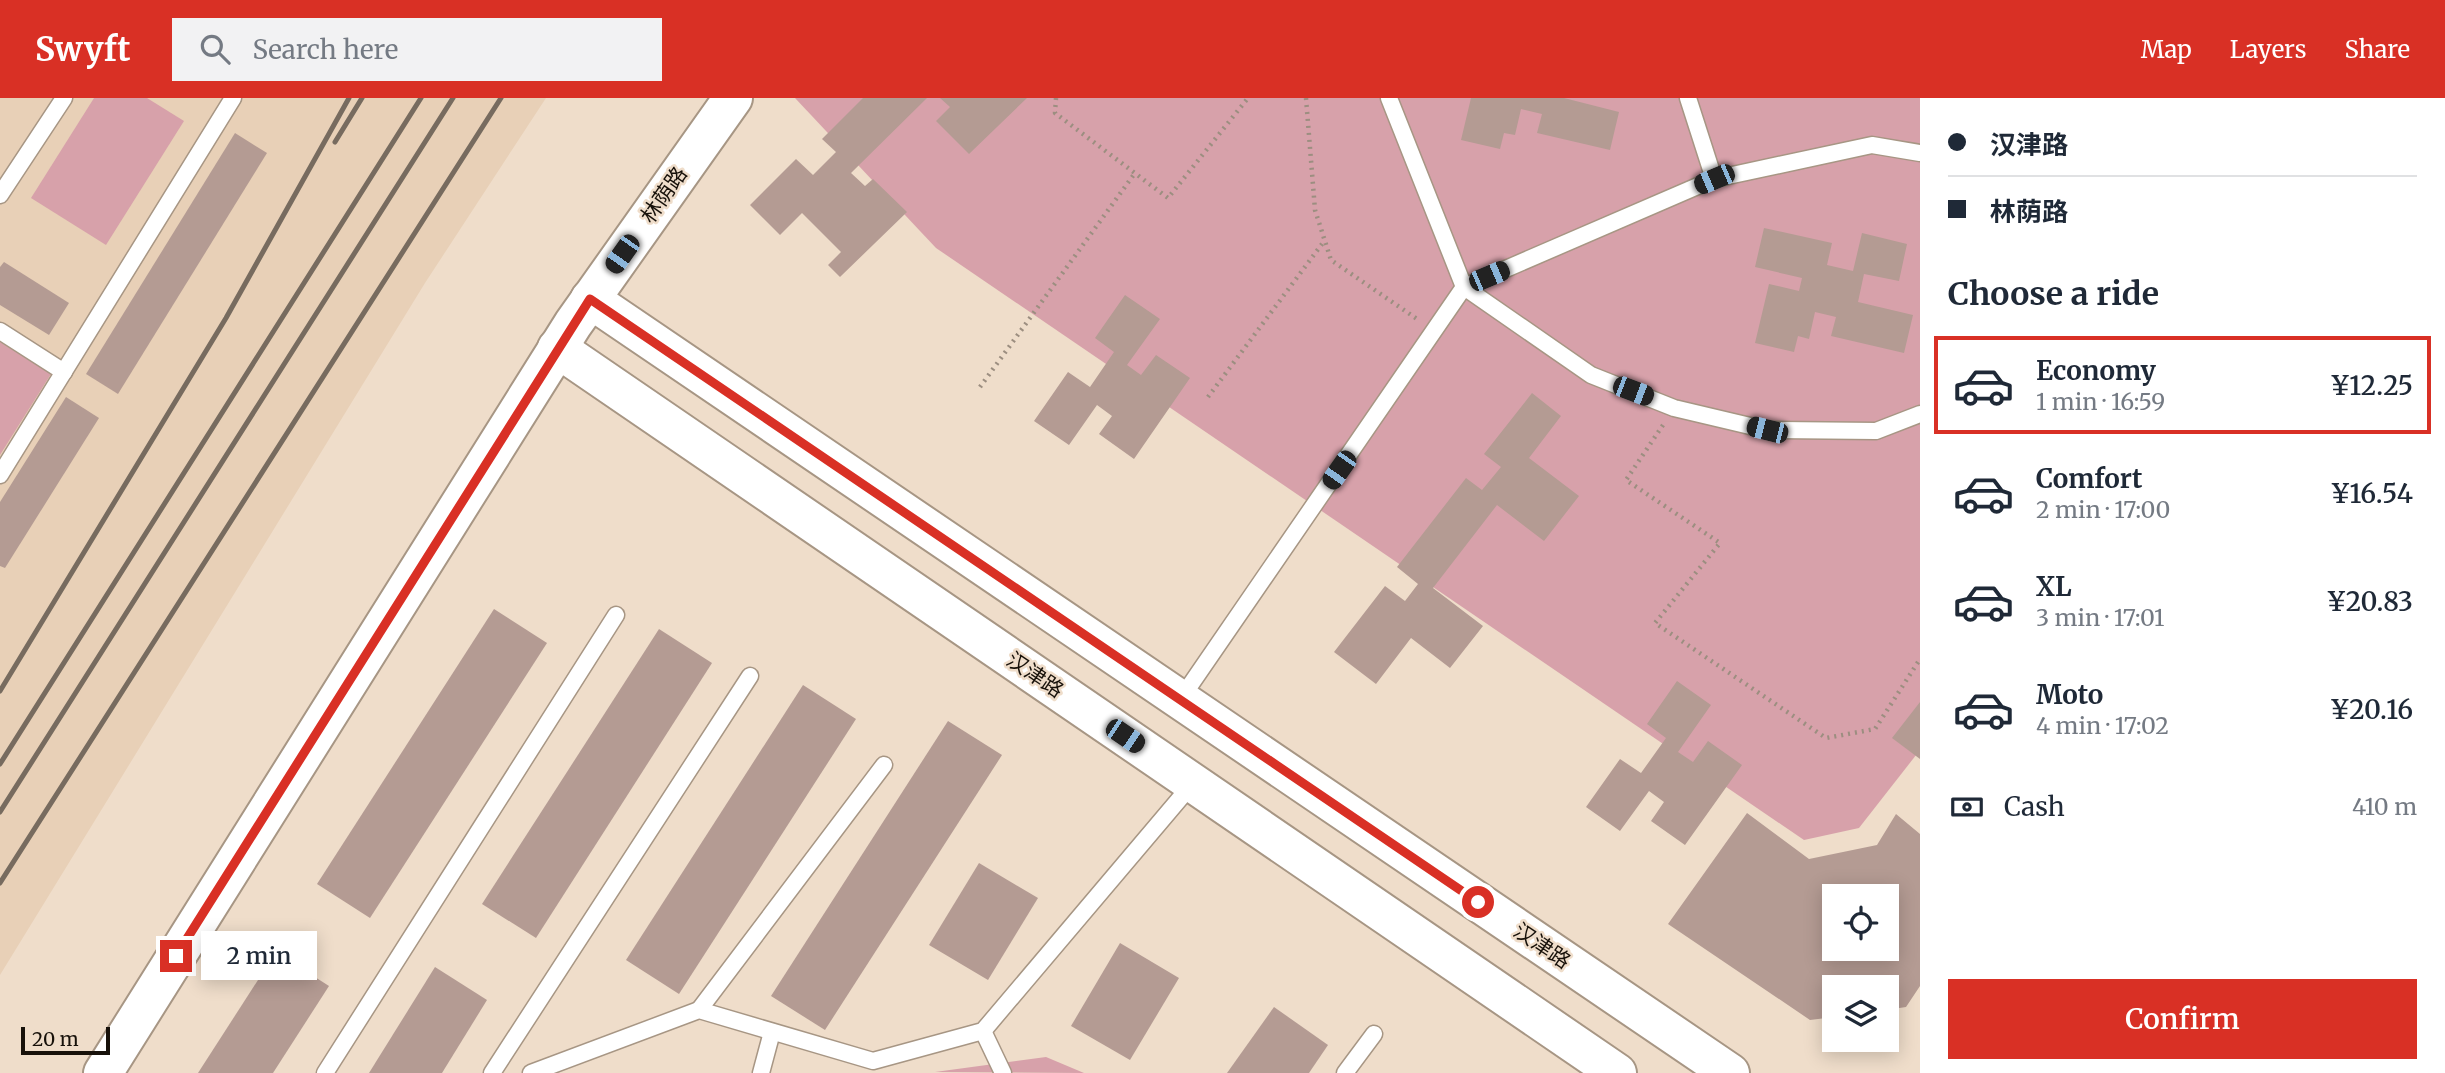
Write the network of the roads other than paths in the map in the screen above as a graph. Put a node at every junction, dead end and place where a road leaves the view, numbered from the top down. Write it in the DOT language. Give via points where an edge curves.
graph roads {
  1 [pos="64,98"];
  2 [pos="233,98"];
  3 [pos="733,98"];
  4 [pos="1389,98"];
  5 [pos="1688,98"];
  6 [pos="1920,153"];
  7 [pos="1714,179"];
  8 [pos="0,195"];
  9 [pos="1464,287"];
  10 [pos="590,299"];
  11 [pos="0,331"];
  12 [pos="557,348"];
  13 [pos="64,372"];
  14 [pos="1920,414"];
  15 [pos="0,475"];
  16 [pos="616,615"];
  17 [pos="750,676"];
  18 [pos="1180,700"];
  19 [pos="884,765"];
  20 [pos="1193,783"];
  21 [pos="699,1010"];
  22 [pos="983,1031"];
  23 [pos="772,1032"];
  24 [pos="1374,1034"];
  25 [pos="103,1073"];
  26 [pos="325,1073"];
  27 [pos="492,1073"];
  28 [pos="531,1073"];
  29 [pos="761,1073"];
  30 [pos="1003,1073"];
  31 [pos="1345,1073"];
  32 [pos="1617,1073"];
  33 [pos="1730,1073"];
  1 -- 8 [label="lane"];
  2 -- 13 [label="lane"];
  3 -- 10 [label="street, 林荫路"];
  4 -- 9 [label="lane"];
  5 -- 7 [label="lane"];
  6 -- 7 [label="lane" via="1872,145"];
  7 -- 9 [label="lane"];
  9 -- 14 [label="lane" via="1591,376 1674,408 1767,430 1876,431"];
  9 -- 18 [label="lane"];
  10 -- 12 [label="street, 林荫路"];
  10 -- 18 [label="street, 汉津路"];
  11 -- 13 [label="lane"];
  12 -- 20 [label="street, 汉津路"];
  12 -- 25 [label="street, 林荫路"];
  13 -- 15 [label="lane"];
  16 -- 26 [label="lane"];
  17 -- 27 [label="lane"];
  18 -- 33 [label="street, 汉津路"];
  19 -- 21 [label="lane"];
  20 -- 22 [label="lane"];
  20 -- 32 [label="street, 汉津路"];
  21 -- 23 [label="lane"];
  21 -- 28 [label="lane"];
  22 -- 23 [label="lane" via="873,1061"];
  22 -- 30 [label="lane"];
  23 -- 29 [label="lane"];
  24 -- 31 [label="lane"];
}
